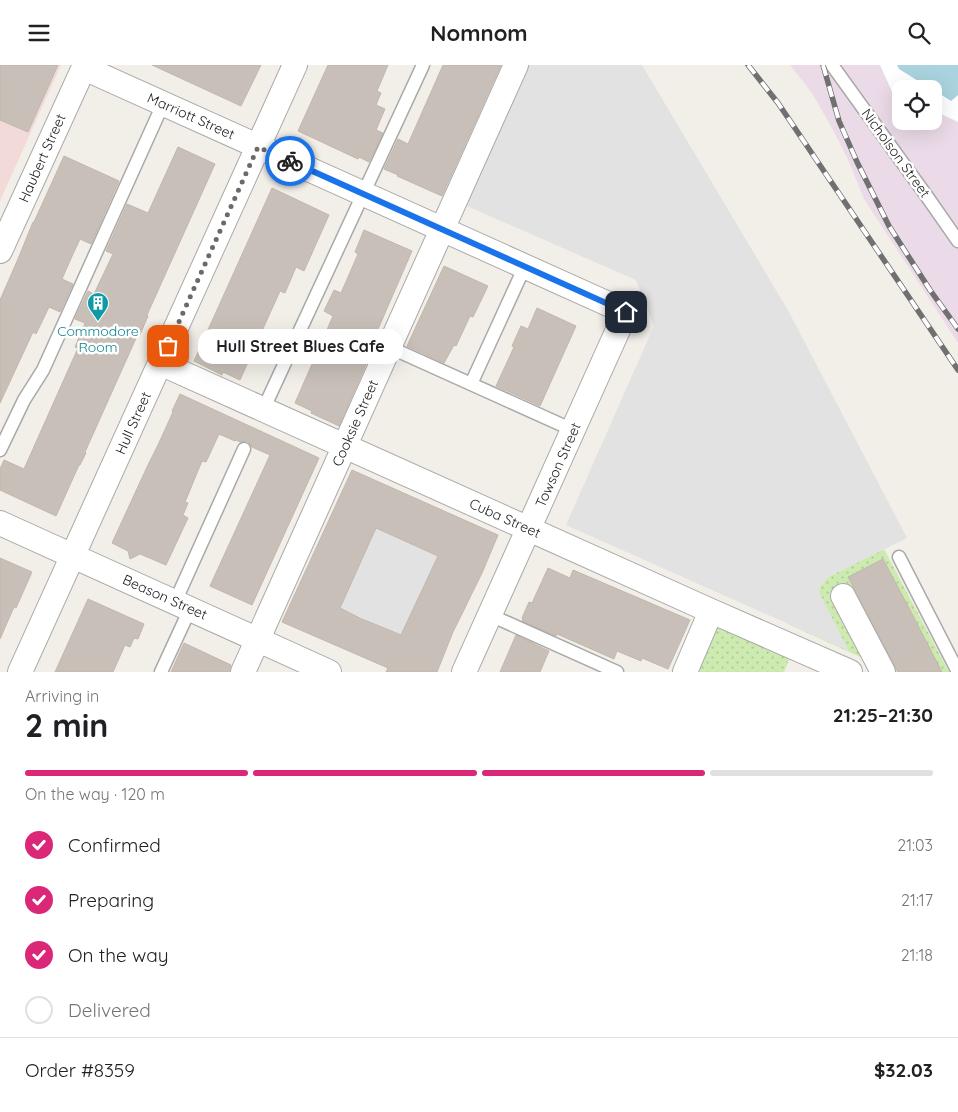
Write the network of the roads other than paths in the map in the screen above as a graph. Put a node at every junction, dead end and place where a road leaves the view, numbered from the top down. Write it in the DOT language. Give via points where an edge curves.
graph roads {
  1 [pos="295,65"];
  2 [pos="423,65"];
  3 [pos="516,65"];
  4 [pos="832,65"];
  5 [pos="84,67"];
  6 [pos="164,104"];
  7 [pos="258,147"];
  8 [pos="363,194"];
  9 [pos="442,229"];
  10 [pos="958,241"];
  11 [pos="0,251"];
  12 [pos="524,267"];
  13 [pos="626,312"];
  14 [pos="389,347"];
  15 [pos="160,363"];
  16 [pos="472,384"];
  17 [pos="263,409"];
  18 [pos="573,430"];
  19 [pos="344,447"];
  20 [pos="244,449"];
  21 [pos="0,450"];
  22 [pos="0,523"];
  23 [pos="529,529"];
  24 [pos="72,555"];
  25 [pos="899,557"];
  26 [pos="844,595"];
  27 [pos="182,605"];
  28 [pos="711,611"];
  29 [pos="490,615"];
  30 [pos="257,639"];
  31 [pos="20,672"];
  32 [pos="161,672"];
  33 [pos="243,672"];
  34 [pos="330,672"];
  35 [pos="464,672"];
  36 [pos="617,672"];
  37 [pos="685,672"];
  38 [pos="850,672"];
  39 [pos="883,672"];
  40 [pos="958,672"];
  1 -- 7 [label="street, Hull Street"];
  2 -- 8 [label="lane"];
  3 -- 9 [label="street, Cooksie Street"];
  4 -- 10 [label="lane, Nicholson Street"];
  5 -- 6 [label="street, Marriott Street"];
  5 -- 11 [label="street, Haubert Street"];
  6 -- 7 [label="street, Marriott Street"];
  6 -- 21 [label="lane" via="43,370 24,400"];
  7 -- 8 [label="street, Marriott Street"];
  7 -- 15 [label="street, Hull Street"];
  8 -- 9 [label="street, Marriott Street"];
  8 -- 17 [label="lane"];
  9 -- 12 [label="street, Marriott Street"];
  9 -- 14 [label="street, Cooksie Street"];
  12 -- 13 [label="street, Marriott Street"];
  12 -- 16 [label="lane"];
  13 -- 18 [label="street, Towson Street"];
  14 -- 16 [label="lane"];
  14 -- 19 [label="street, Cooksie Street"];
  15 -- 17 [label="street, Cuba Street"];
  15 -- 24 [label="street, Hull Street"];
  16 -- 18 [label="lane"];
  17 -- 19 [label="street, Cuba Street"];
  18 -- 23 [label="street, Towson Street"];
  19 -- 23 [label="street, Cuba Street"];
  19 -- 30 [label="street, Cooksie Street"];
  20 -- 27 [label="lane"];
  22 -- 24 [label="street, Beason Street"];
  23 -- 28 [label="street, Cuba Street"];
  23 -- 29 [label="street, Towson Street"];
  24 -- 27 [label="street, Beason Street"];
  24 -- 31 [label="street, Hull Street"];
  25 -- 40 [label="lane"];
  26 -- 39 [label="street"];
  27 -- 30 [label="street, Beason Street"];
  27 -- 32 [label="lane"];
  28 -- 37 [label="street"];
  28 -- 38 [label="street, Cuba Street"];
  29 -- 35 [label="street, Towson Street"];
  29 -- 36 [label="lane"];
  30 -- 33 [label="street, Cooksie Street"];
  30 -- 34 [label="street, Beason Street"];
}
